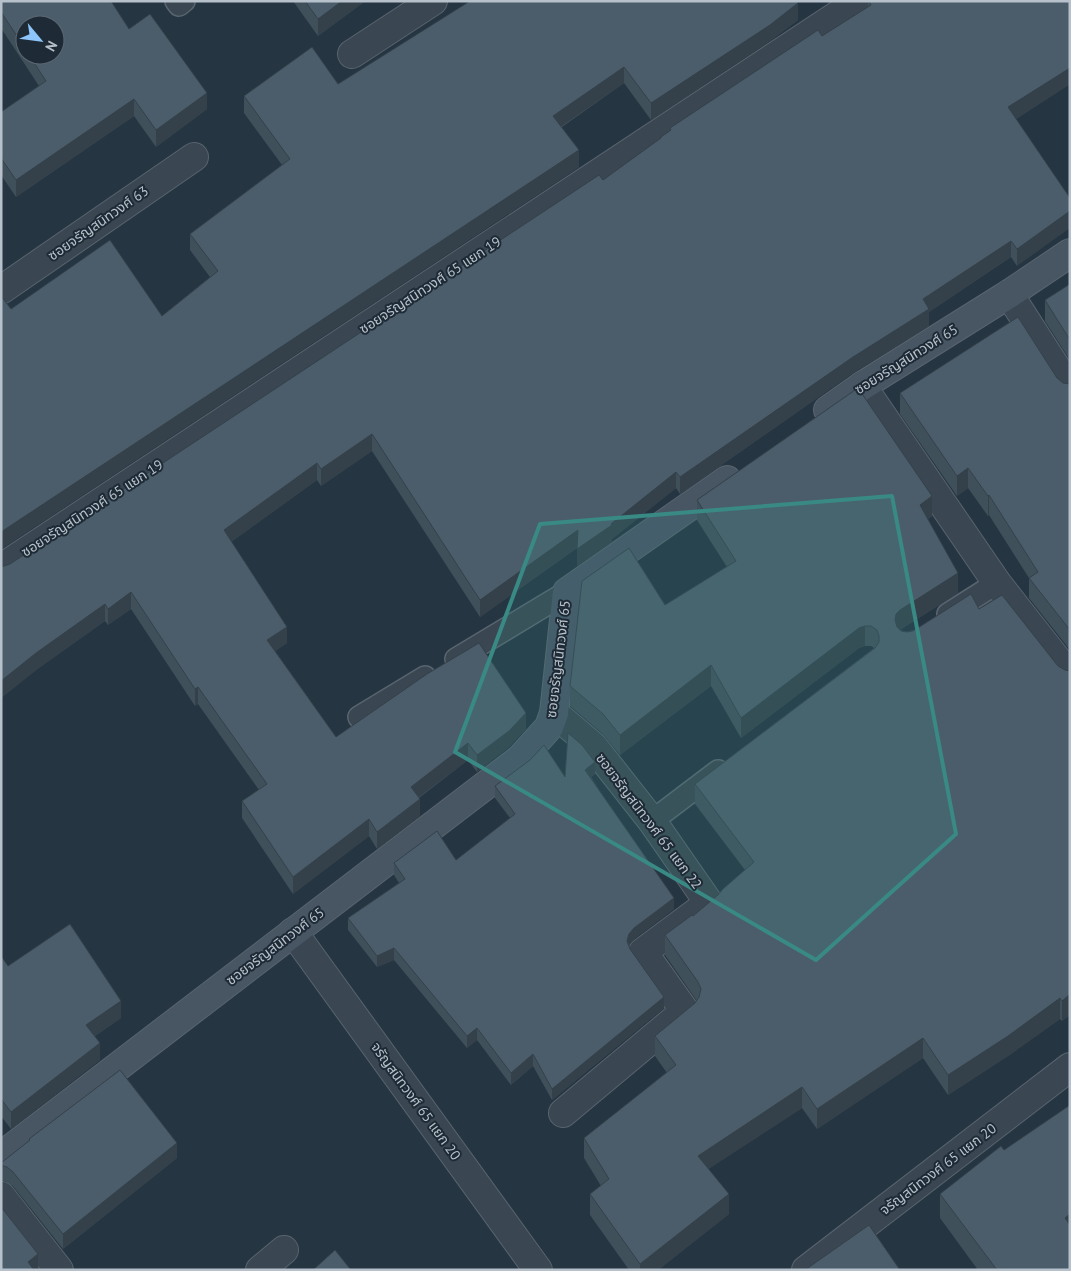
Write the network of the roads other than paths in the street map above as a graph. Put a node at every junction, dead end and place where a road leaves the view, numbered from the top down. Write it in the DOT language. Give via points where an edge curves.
graph roads {
  1 [pos="176,1"];
  2 [pos="184,1"];
  3 [pos="433,1"];
  4 [pos="859,1"];
  5 [pos="352,54"];
  6 [pos="194,157"];
  7 [pos="1070,253"];
  8 [pos="1,290"];
  9 [pos="1009,294"];
  10 [pos="862,386"];
  11 [pos="1070,389"];
  12 [pos="804,426"];
  13 [pos="747,466"];
  14 [pos="1,568"];
  15 [pos="998,583"];
  16 [pos="567,592"];
  17 [pos="932,624"];
  18 [pos="1070,676"];
  19 [pos="554,713"];
  20 [pos="359,717"];
  21 [pos="736,757"];
  22 [pos="652,821"];
  23 [pos="293,932"];
  24 [pos="1070,1067"];
  25 [pos="563,1113"];
  26 [pos="1,1156"];
  27 [pos="1,1196"];
  28 [pos="284,1250"];
  29 [pos="59,1270"];
  30 [pos="260,1270"];
  31 [pos="538,1270"];
  32 [pos="806,1270"];
  1 -- 2 [label="lane" via="179,5"];
  3 -- 5 [label="street"];
  4 -- 14 [label="street, ซอยจรัญสนิทวงศ์ 65 แยก 19"];
  6 -- 8 [label="street, ซอยจรัญสนิทวงศ์ 63"];
  7 -- 9 [label="street, ซอยจรัญสนิทวงศ์ 65"];
  9 -- 10 [label="street, ซอยจรัญสนิทวงศ์ 65"];
  9 -- 11 [label="street"];
  10 -- 12 [label="street, ซอยจรัญสนิทวงศ์ 65"];
  10 -- 15 [label="street"];
  13 -- 16 [label="street, ซอยจรัญสนิทวงศ์ 65"];
  15 -- 17 [label="lane"];
  15 -- 18 [label="street"];
  16 -- 19 [label="street, ซอยจรัญสนิทวงศ์ 65"];
  16 -- 20 [label="lane"];
  19 -- 22 [label="street, ซอยจรัญสนิทวงศ์ 65 แยก 22" via="593,746"];
  19 -- 23 [label="street, ซอยจรัญสนิทวงศ์ 65" via="549,728 520,759"];
  21 -- 22 [label="lane"];
  22 -- 25 [label="street, ซอยจรัญสนิทวงศ์ 65 แยก 22" via="709,903 643,952 685,1010"];
  23 -- 26 [label="street, ซอยจรัญสนิทวงศ์ 65"];
  23 -- 31 [label="street, จรัญสนิทวงศ์ 65 แยก 20"];
  24 -- 32 [label="street, จรัญสนิทวงศ์ 65 แยก 20"];
  27 -- 29 [label="street"];
  28 -- 30 [label="street"];
}
